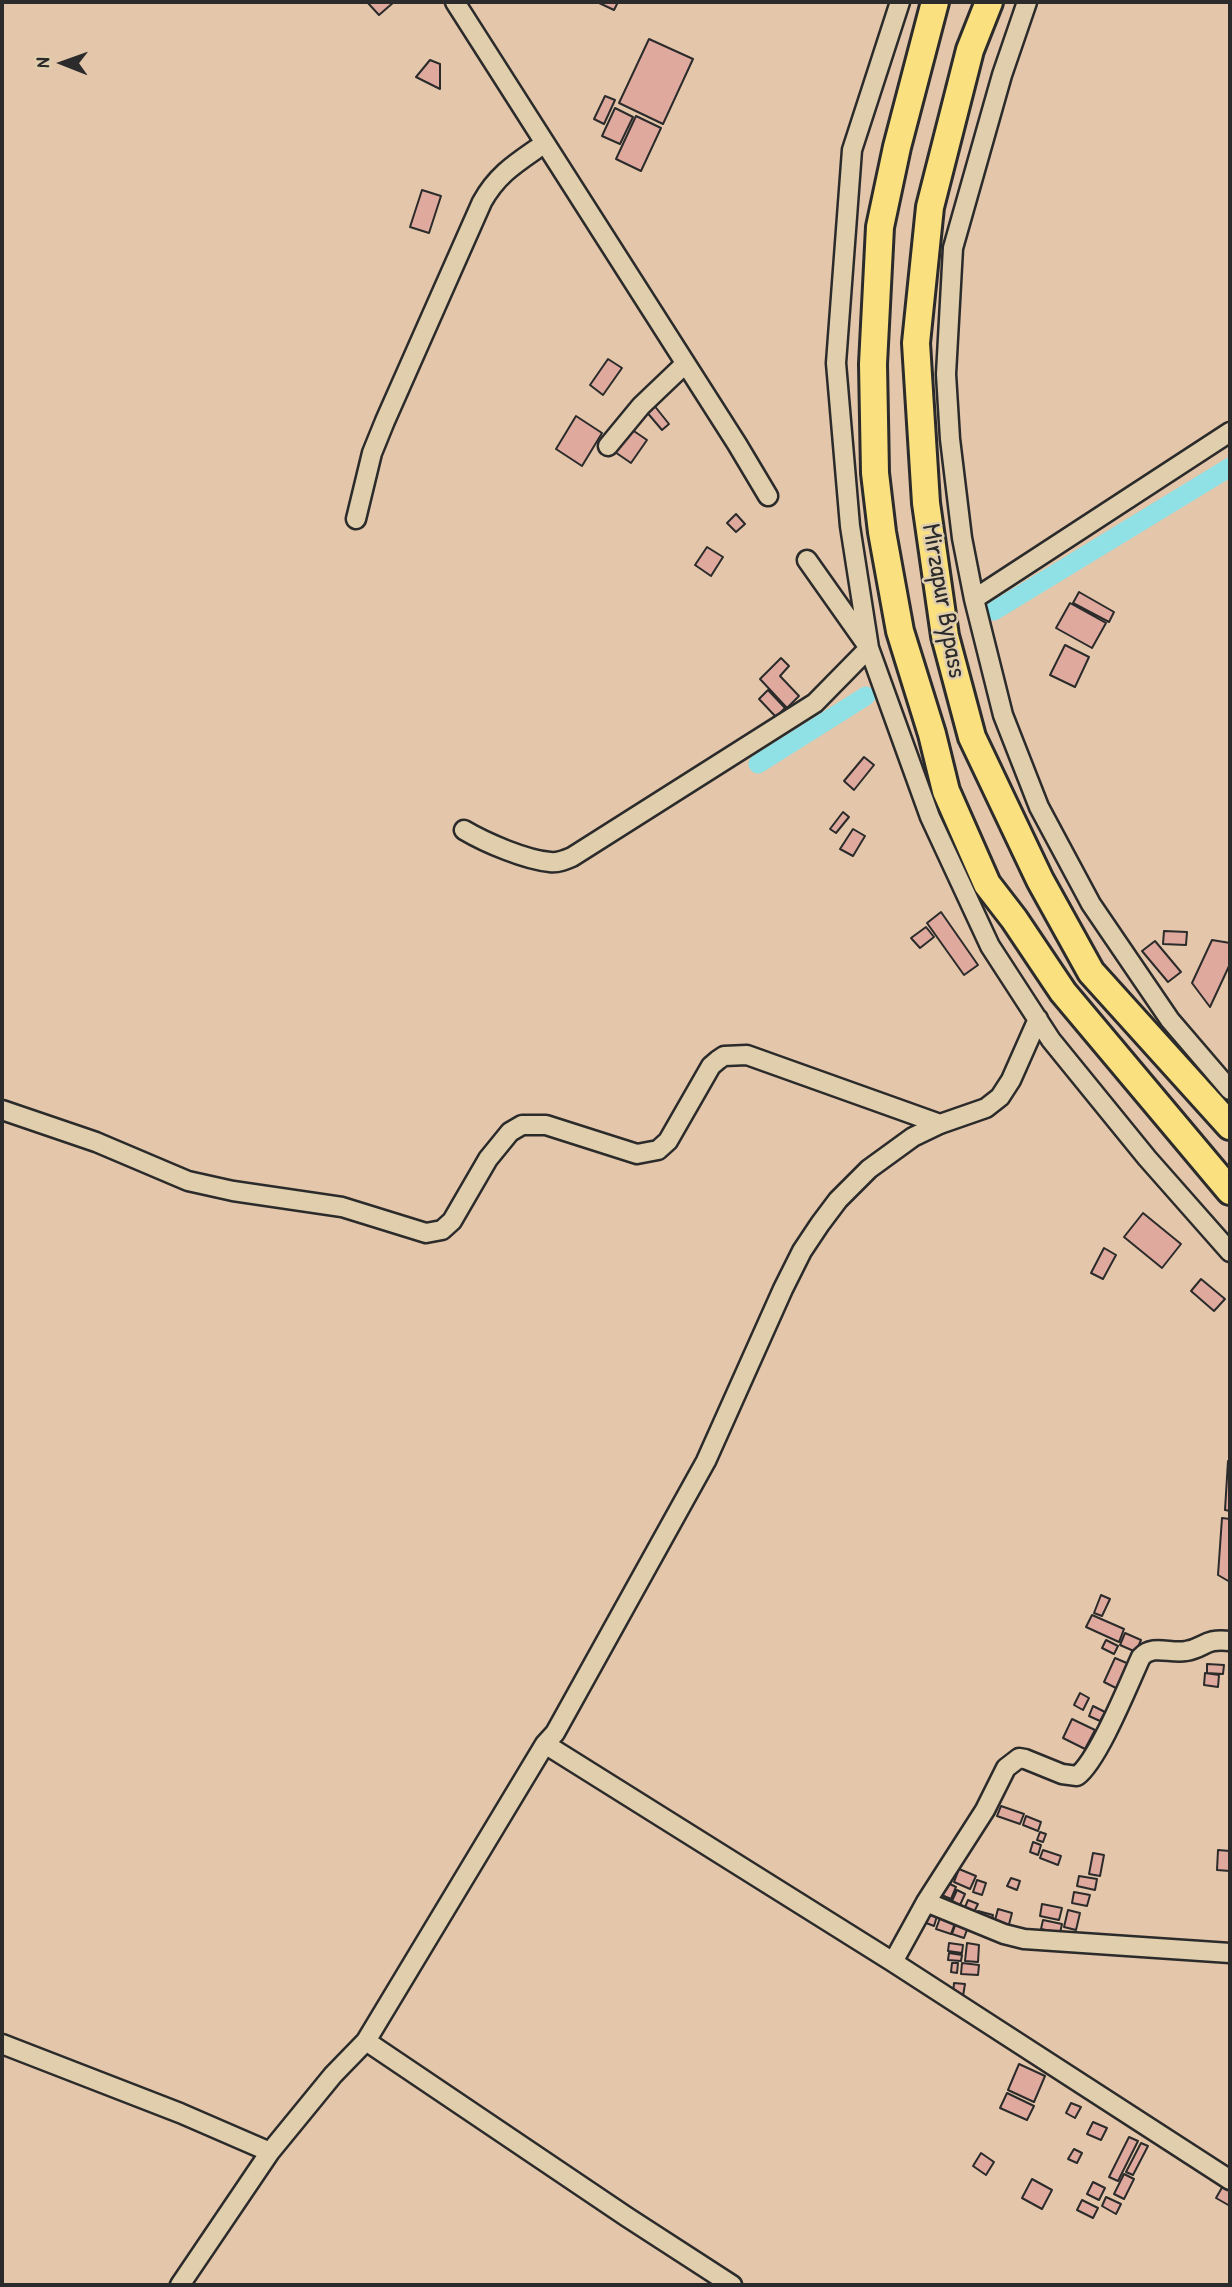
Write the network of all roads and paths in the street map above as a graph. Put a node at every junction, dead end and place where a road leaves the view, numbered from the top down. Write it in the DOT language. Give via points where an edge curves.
graph roads {
  1 [pos="455,2"];
  2 [pos="900,2"];
  3 [pos="936,2"];
  4 [pos="989,2"];
  5 [pos="1027,2"];
  6 [pos="545,143"];
  7 [pos="685,364"];
  8 [pos="1230,432"];
  9 [pos="608,446"];
  10 [pos="768,496"];
  11 [pos="356,519"];
  12 [pos="807,560"];
  13 [pos="974,599"];
  14 [pos="869,648"];
  15 [pos="464,830"];
  16 [pos="1038,1019"];
  17 [pos="1230,1090"];
  18 [pos="2,1110"];
  19 [pos="940,1124"];
  20 [pos="1230,1126"];
  21 [pos="1230,1191"];
  22 [pos="1230,1252"];
  23 [pos="1230,1641"];
  24 [pos="545,1744"];
  25 [pos="926,1902"];
  26 [pos="1230,1953"];
  27 [pos="893,1962"];
  28 [pos="366,2041"];
  29 [pos="2,2044"];
  30 [pos="270,2152"];
  31 [pos="1230,2180"];
  32 [pos="180,2285"];
  33 [pos="732,2285"];
  1 -- 6 [label="street"];
  2 -- 14 [label="street" via="852,150 836,363 850,526"];
  3 -- 21 [label="highway" via="880,227 873,364 875,473 900,631 946,791 987,884 1063,992"];
  4 -- 20 [label="highway, Mirzapur Bypass" via="970,50 930,207 916,343 926,503 945,636 972,737 1091,972"];
  5 -- 13 [label="street" via="953,248 946,374 962,538"];
  6 -- 7 [label="street"];
  6 -- 11 [label="street" via="505,171 482,202 372,453"];
  7 -- 9 [label="street" via="640,406"];
  7 -- 10 [label="street"];
  8 -- 13 [label="street"];
  12 -- 14 [label="street"];
  13 -- 17 [label="street" via="1003,715 1038,807 1091,904 1170,1020"];
  14 -- 15 [label="street" via="815,703 572,857 548,862"];
  14 -- 16 [label="street" via="930,817 990,946"];
  16 -- 19 [label="street" via="1000,1097 986,1108"];
  16 -- 22 [label="street" via="1147,1158"];
  18 -- 19 [label="street" via="96,1142 188,1181 342,1207 426,1233 442,1230 452,1221 488,1159 516,1127 545,1125 637,1154 658,1150 668,1141 712,1066 724,1056 747,1055"];
  19 -- 24 [label="street" via="869,1169 838,1200 802,1251 706,1461"];
  23 -- 25 [label="street" via="1211,1640 1187,1651 1145,1653 1118,1710 1077,1776 1026,1759 1013,1761"];
  24 -- 27 [label="street"];
  24 -- 28 [label="street"];
  25 -- 26 [label="street" via="1024,1939"];
  25 -- 27 [label="street"];
  27 -- 31 [label="street"];
  28 -- 30 [label="street"];
  28 -- 33 [label="street"];
  29 -- 30 [label="street"];
  30 -- 32 [label="street"];
}
